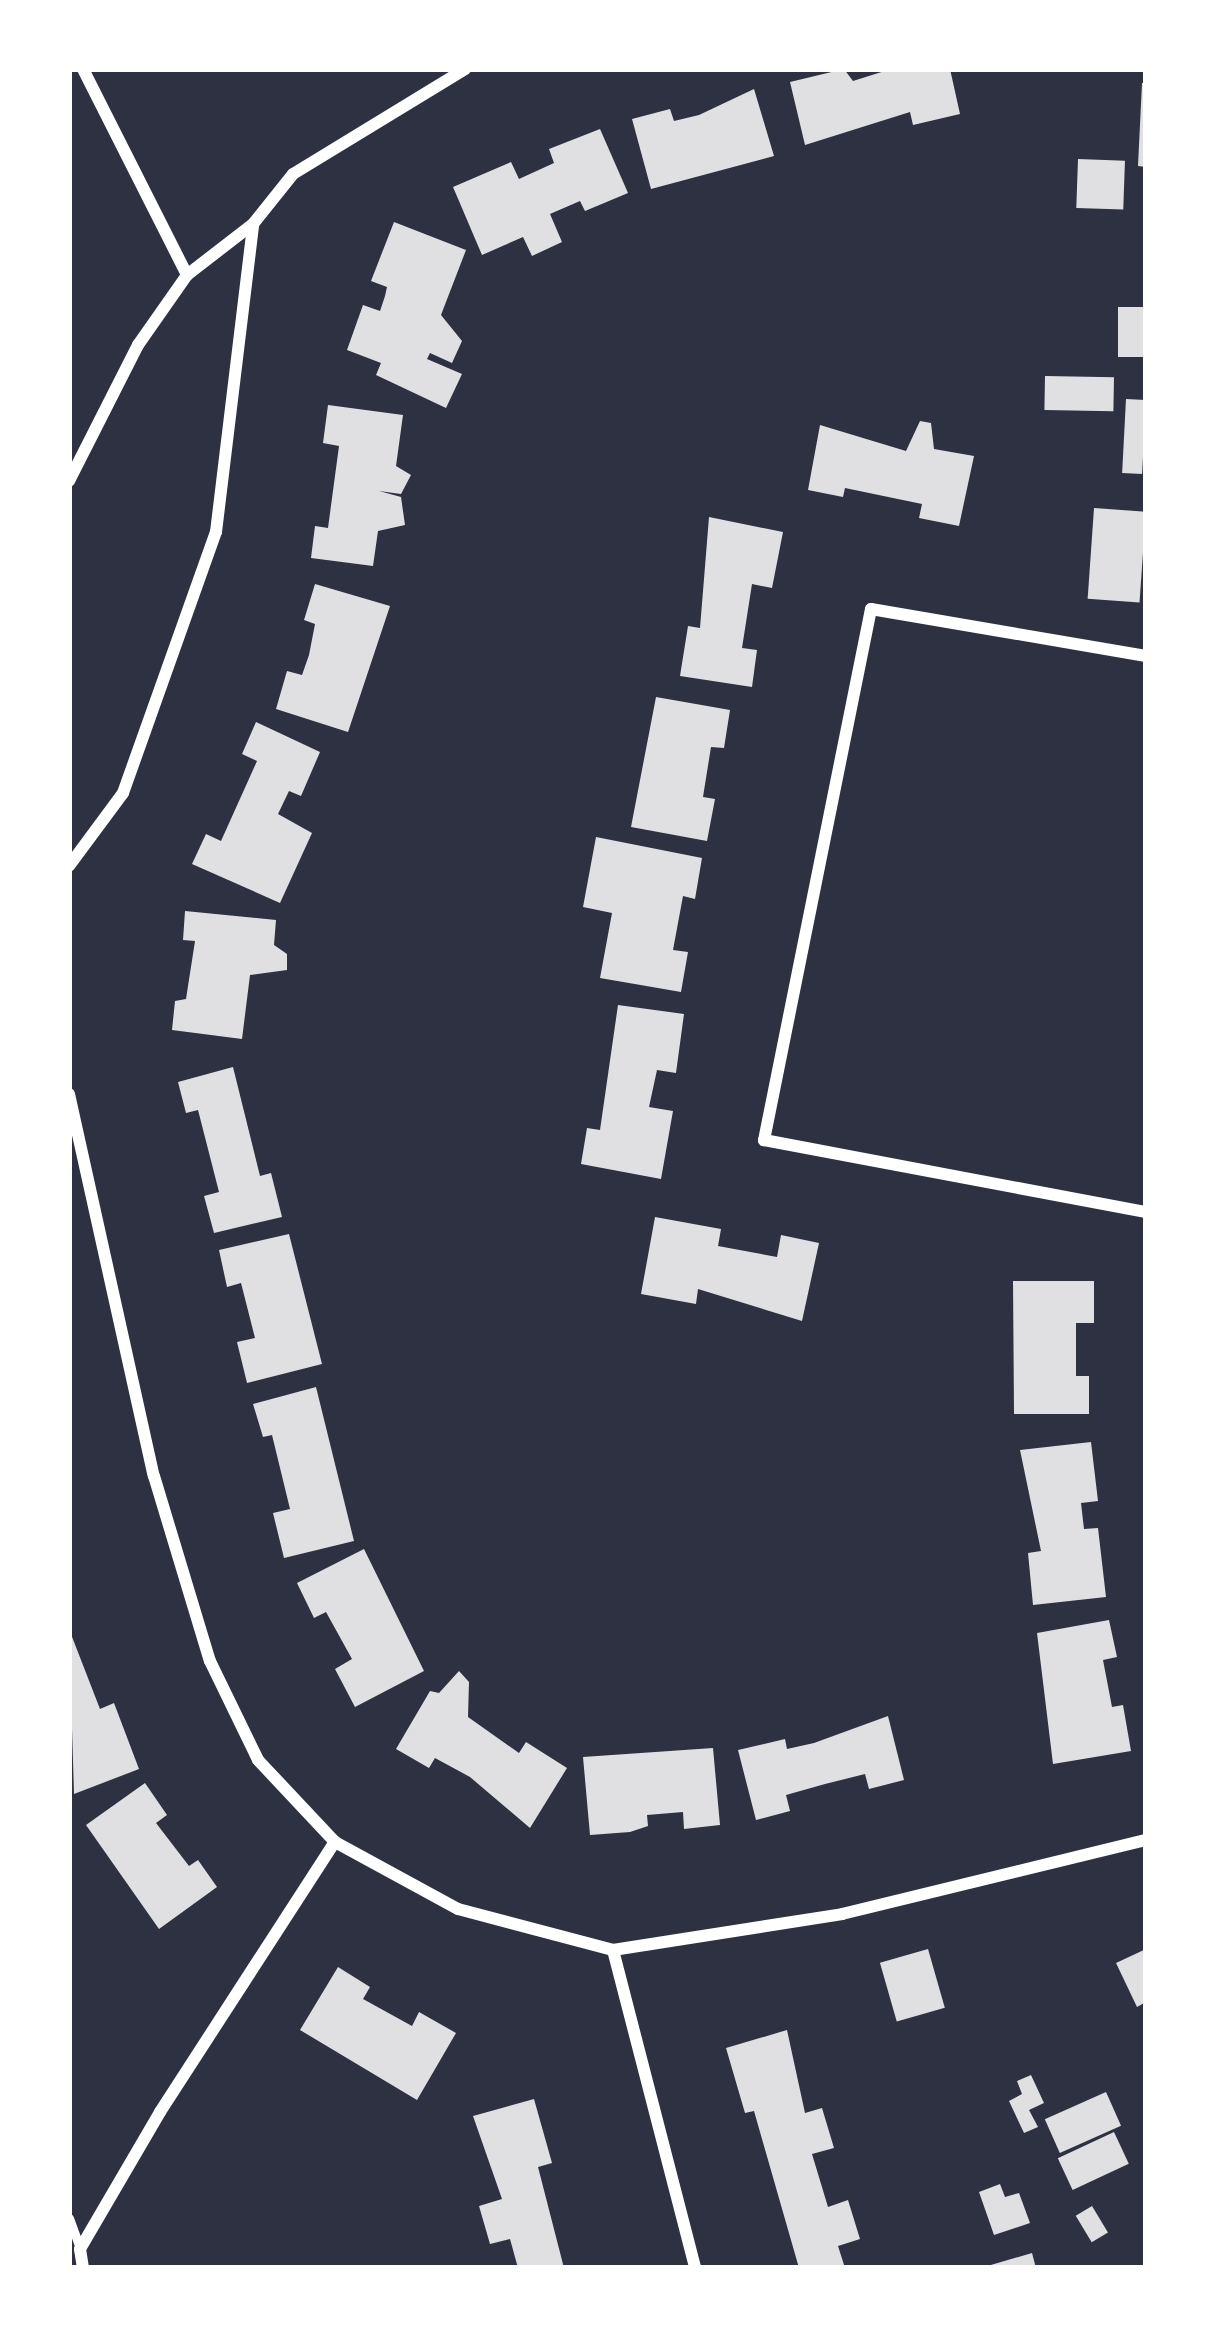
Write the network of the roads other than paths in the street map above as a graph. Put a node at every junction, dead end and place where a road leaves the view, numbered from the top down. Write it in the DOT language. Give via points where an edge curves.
graph roads {
  1 [pos="83,69"];
  2 [pos="465,69"];
  3 [pos="253,224"];
  4 [pos="187,275"];
  5 [pos="69,481"];
  6 [pos="1146,656"];
  7 [pos="69,866"];
  8 [pos="69,1094"];
  9 [pos="1146,1212"];
  10 [pos="1146,1840"];
  11 [pos="334,1843"];
  12 [pos="613,1950"];
  13 [pos="69,2218"];
  14 [pos="80,2248"];
  15 [pos="82,2268"];
  16 [pos="695,2268"];
  1 -- 4 [label="street"];
  2 -- 3 [label="street" via="292,174"];
  3 -- 4 [label="street"];
  3 -- 7 [label="street" via="215,532 123,793"];
  4 -- 5 [label="street" via="138,345"];
  6 -- 9 [label="street" via="871,609 764,1140"];
  8 -- 11 [label="street" via="154,1476 210,1660 259,1760"];
  10 -- 12 [label="street" via="864,1910"];
  11 -- 12 [label="street" via="458,1910"];
  11 -- 14 [label="street"];
  12 -- 16 [label="street"];
  13 -- 14 [label="lane"];
  14 -- 15 [label="street"];
}
